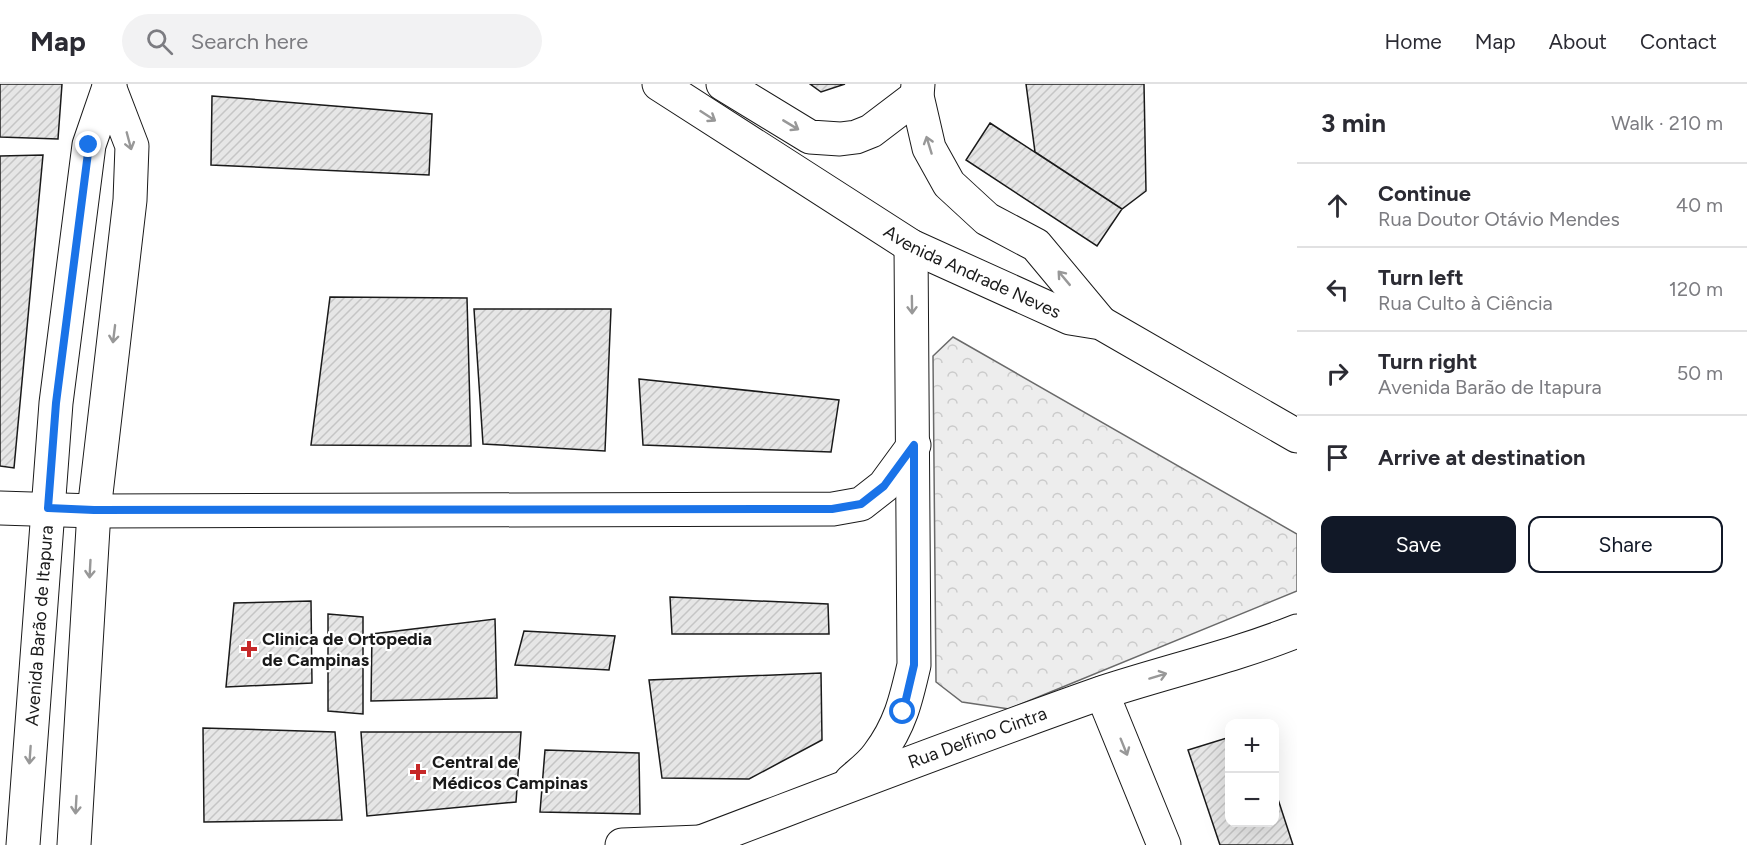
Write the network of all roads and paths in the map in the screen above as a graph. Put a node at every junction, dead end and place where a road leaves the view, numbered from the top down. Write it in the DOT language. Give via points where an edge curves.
graph roads {
  1 [pos="659,84"];
  2 [pos="723,84"];
  3 [pos="109,85"];
  4 [pos="917,90"];
  5 [pos="911,246"];
  6 [pos="1101,323"];
  7 [pos="1297,436"];
  8 [pos="914,445"];
  9 [pos="0,508"];
  10 [pos="48,508"];
  11 [pos="94,510"];
  12 [pos="1297,612"];
  13 [pos="1283,637"];
  14 [pos="1102,693"];
  15 [pos="843,788"];
  16 [pos="697,844"];
  17 [pos="23,845"];
  18 [pos="74,845"];
  19 [pos="622,845"];
  20 [pos="1164,845"];
  1 -- 5 [label="main road, Avenida Andrade Neves, one-way"];
  2 -- 4 [label="main road, one-way" via="810,137 830,138 856,137 871,131"];
  3 -- 10 [label="main road, Avenida Barão de Itapura" via="89,145 56,403"];
  3 -- 11 [label="main road, Avenida Barão de Itapura, one-way" via="132,146"];
  6 -- 4 [label="main road, one-way" via="1036,245 987,219 949,184 929,148"];
  5 -- 6 [label="main road, Avenida Andrade Neves" via="1070,318"];
  5 -- 8 [label="main road, one-way"];
  6 -- 7 [label="main road, Avenida Andrade Neves"];
  8 -- 11 [label="main road" via="884,486 861,504 832,509"];
  8 -- 15 [label="main road" via="914,665 903,712 890,737 877,757"];
  9 -- 10 [label="main road"];
  10 -- 11 [label="main road"];
  10 -- 17 [label="main road, Avenida Barão de Itapura, one-way"];
  11 -- 18 [label="main road, Avenida Barão de Itapura, one-way"];
  12 -- 13 [label="main road, Rua Delfino Cintra"];
  14 -- 13 [label="main road, Rua Delfino Cintra, one-way"];
  14 -- 15 [label="main road, Rua Delfino Cintra"];
  14 -- 20 [label="main road, one-way"];
  15 -- 16 [label="main road, Rua Delfino Cintra"];
  16 -- 19 [label="main road, Rua Delfino Cintra"];
}
